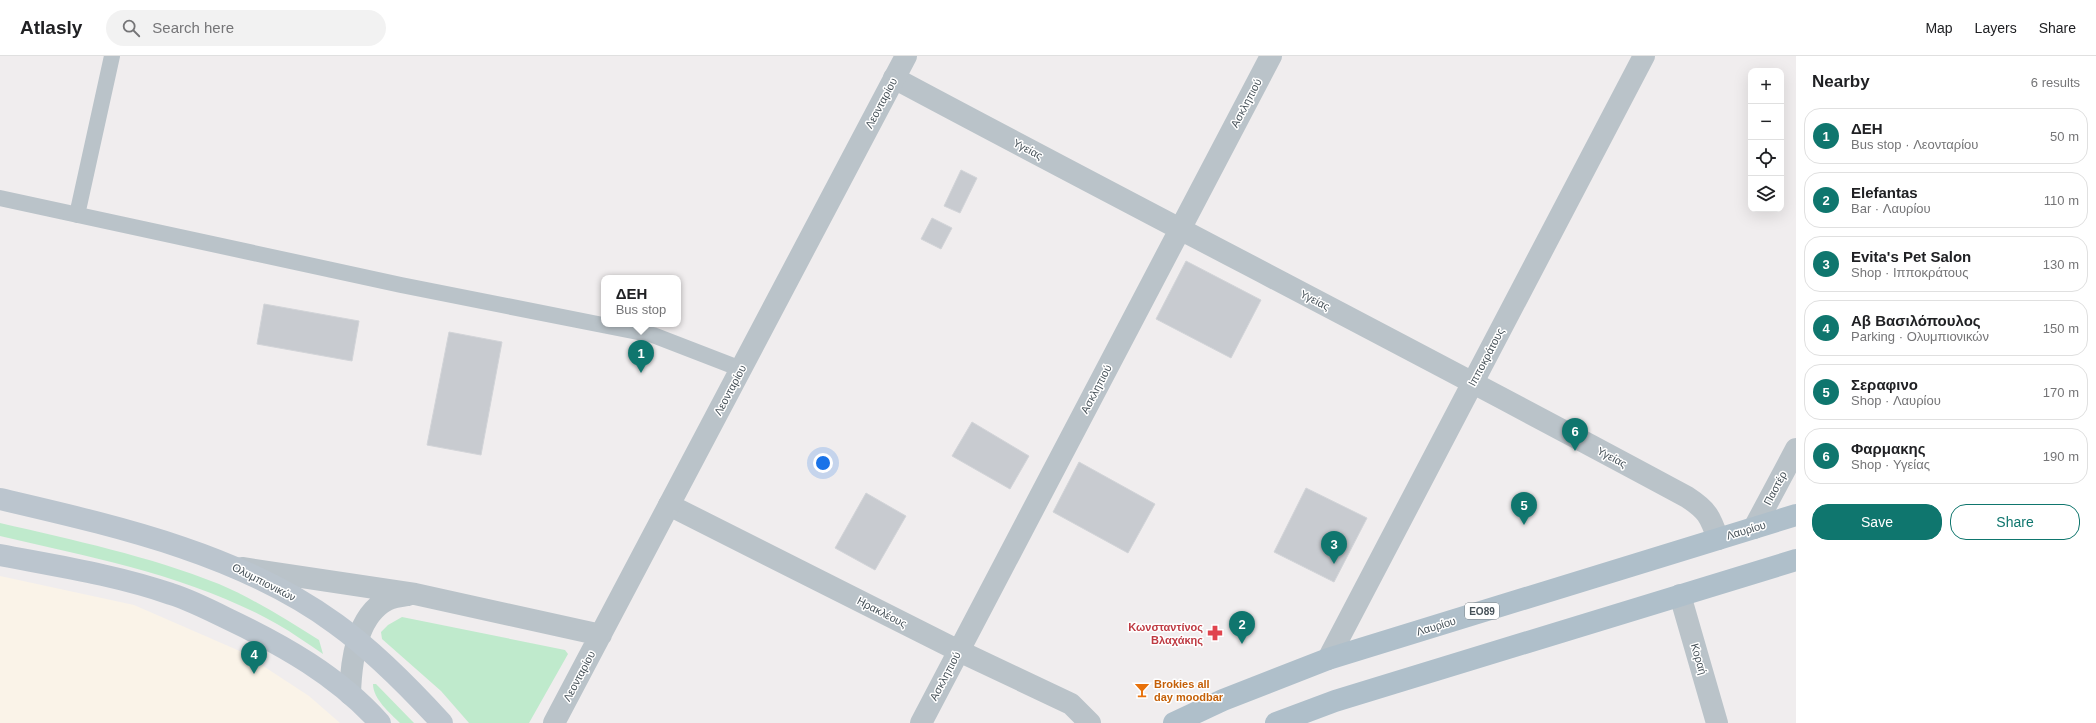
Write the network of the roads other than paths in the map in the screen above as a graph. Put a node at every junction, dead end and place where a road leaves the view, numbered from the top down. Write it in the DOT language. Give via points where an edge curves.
graph roads {
  1 [pos="112,56"];
  2 [pos="906,56"];
  3 [pos="1271,56"];
  4 [pos="1644,56"];
  5 [pos="894,78"];
  6 [pos="0,198"];
  7 [pos="77,215"];
  8 [pos="1179,230"];
  9 [pos="601,325"];
  10 [pos="613,327"];
  11 [pos="741,369"];
  12 [pos="1473,382"];
  13 [pos="1796,449"];
  14 [pos="0,499"];
  15 [pos="669,505"];
  16 [pos="1796,515"];
  17 [pos="1754,528"];
  18 [pos="1718,539"];
  19 [pos="0,554"];
  20 [pos="1796,560"];
  21 [pos="239,568"];
  22 [pos="415,594"];
  23 [pos="1680,595"];
  24 [pos="601,635"];
  25 [pos="358,641"];
  26 [pos="959,651"];
  27 [pos="1328,659"];
  28 [pos="350,694"];
  29 [pos="380,723"];
  30 [pos="442,723"];
  31 [pos="554,723"];
  32 [pos="921,723"];
  33 [pos="1090,723"];
  34 [pos="1174,723"];
  35 [pos="1276,723"];
  36 [pos="1717,723"];
  1 -- 7 [label="lane"];
  2 -- 5 [label="street, Λεονταρίου"];
  3 -- 8 [label="street, Ασκληπιού"];
  4 -- 12 [label="street, Ιπποκράτους"];
  5 -- 8 [label="street, Υγείας"];
  5 -- 11 [label="street, Λεονταρίου"];
  6 -- 7 [label="lane"];
  7 -- 9 [label="lane"];
  8 -- 12 [label="street, Υγείας"];
  8 -- 26 [label="street, Ασκληπιού"];
  10 -- 11 [label="lane" via="653,335"];
  11 -- 15 [label="street, Λεονταρίου"];
  12 -- 18 [label="street, Υγείας" via="1701,506 1710,516"];
  12 -- 27 [label="street, Ιπποκράτους"];
  13 -- 17 [label="street, Παστέρ"];
  14 -- 21 [label="main road, Ολυμπιονικών" via="149,537"];
  15 -- 24 [label="street, Λεονταρίου"];
  15 -- 26 [label="street, Ηρακλέους"];
  16 -- 17 [label="main road, Λαυρίου / ΕΟ89"];
  17 -- 18 [label="main road, Λαυρίου / ΕΟ89"];
  18 -- 27 [label="main road, Λαυρίου / ΕΟ89"];
  19 -- 28 [label="main road" via="112,577 172,594 280,644"];
  20 -- 23 [label="main road"];
  21 -- 22 [label="street"];
  21 -- 25 [label="main road, Ολυμπιονικών" via="301,601 336,623"];
  22 -- 24 [label="street"];
  22 -- 25 [label="street" via="395,597 379,605 371,614"];
  23 -- 35 [label="main road" via="1335,701"];
  23 -- 36 [label="street, Κοραή"];
  24 -- 31 [label="street, Λεονταρίου"];
  25 -- 28 [label="street" via="353,656"];
  25 -- 30 [label="main road, Ολυμπιονικών" via="414,692"];
  26 -- 32 [label="street, Ασκληπιού"];
  26 -- 33 [label="street, Ηρακλέους" via="1071,704"];
  27 -- 34 [label="main road, Λαυρίου / ΕΟ89" via="1223,700"];
  28 -- 29 [label="main road"];
}
